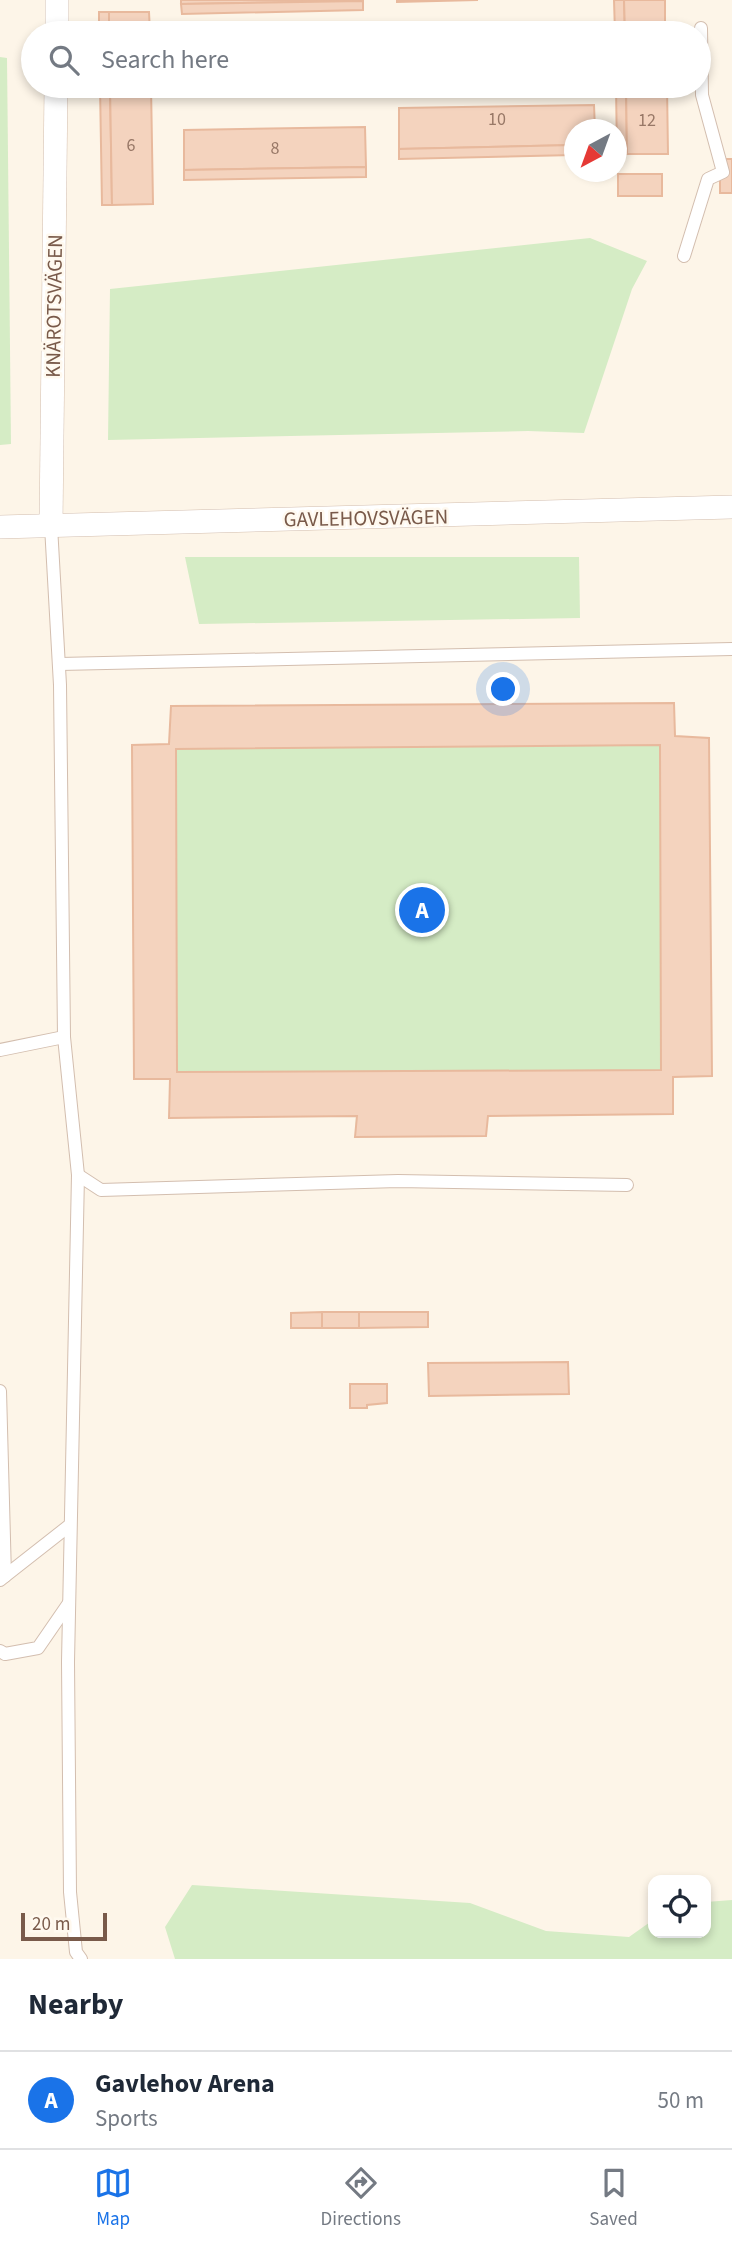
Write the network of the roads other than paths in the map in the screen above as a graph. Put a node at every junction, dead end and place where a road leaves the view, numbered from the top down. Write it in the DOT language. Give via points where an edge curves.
graph roads {
  1 [pos="57,0"];
  2 [pos="57,21"];
  3 [pos="56,98"];
  4 [pos="703,98"];
  5 [pos="728,174"];
  6 [pos="684,256"];
  7 [pos="732,507"];
  8 [pos="51,526"];
  9 [pos="0,527"];
  10 [pos="732,649"];
  11 [pos="60,664"];
  12 [pos="64,1037"];
  13 [pos="0,1050"];
  14 [pos="78,1175"];
  15 [pos="627,1185"];
  16 [pos="0,1391"];
  17 [pos="70,1525"];
  18 [pos="3,1578"];
  19 [pos="69,1603"];
  20 [pos="0,1651"];
  21 [pos="81,1959"];
  1 -- 2 [label="street"];
  3 -- 8 [label="street, KNÄROTSVÄGEN"];
  4 -- 5 [label="lane"];
  5 -- 6 [label="lane" via="708,179"];
  7 -- 8 [label="street, GAVLEHOVSVÄGEN"];
  8 -- 9 [label="street, GAVLEHOVSVÄGEN"];
  8 -- 11 [label="lane"];
  10 -- 11 [label="lane"];
  11 -- 12 [label="lane"];
  12 -- 13 [label="lane"];
  12 -- 14 [label="lane"];
  14 -- 15 [label="lane" via="101,1190 398,1181"];
  14 -- 17 [label="lane"];
  16 -- 18 [label="lane"];
  17 -- 18 [label="lane"];
  17 -- 19 [label="lane"];
  19 -- 20 [label="lane" via="38,1648"];
  19 -- 21 [label="lane" via="70,1892 76,1952"];
}
